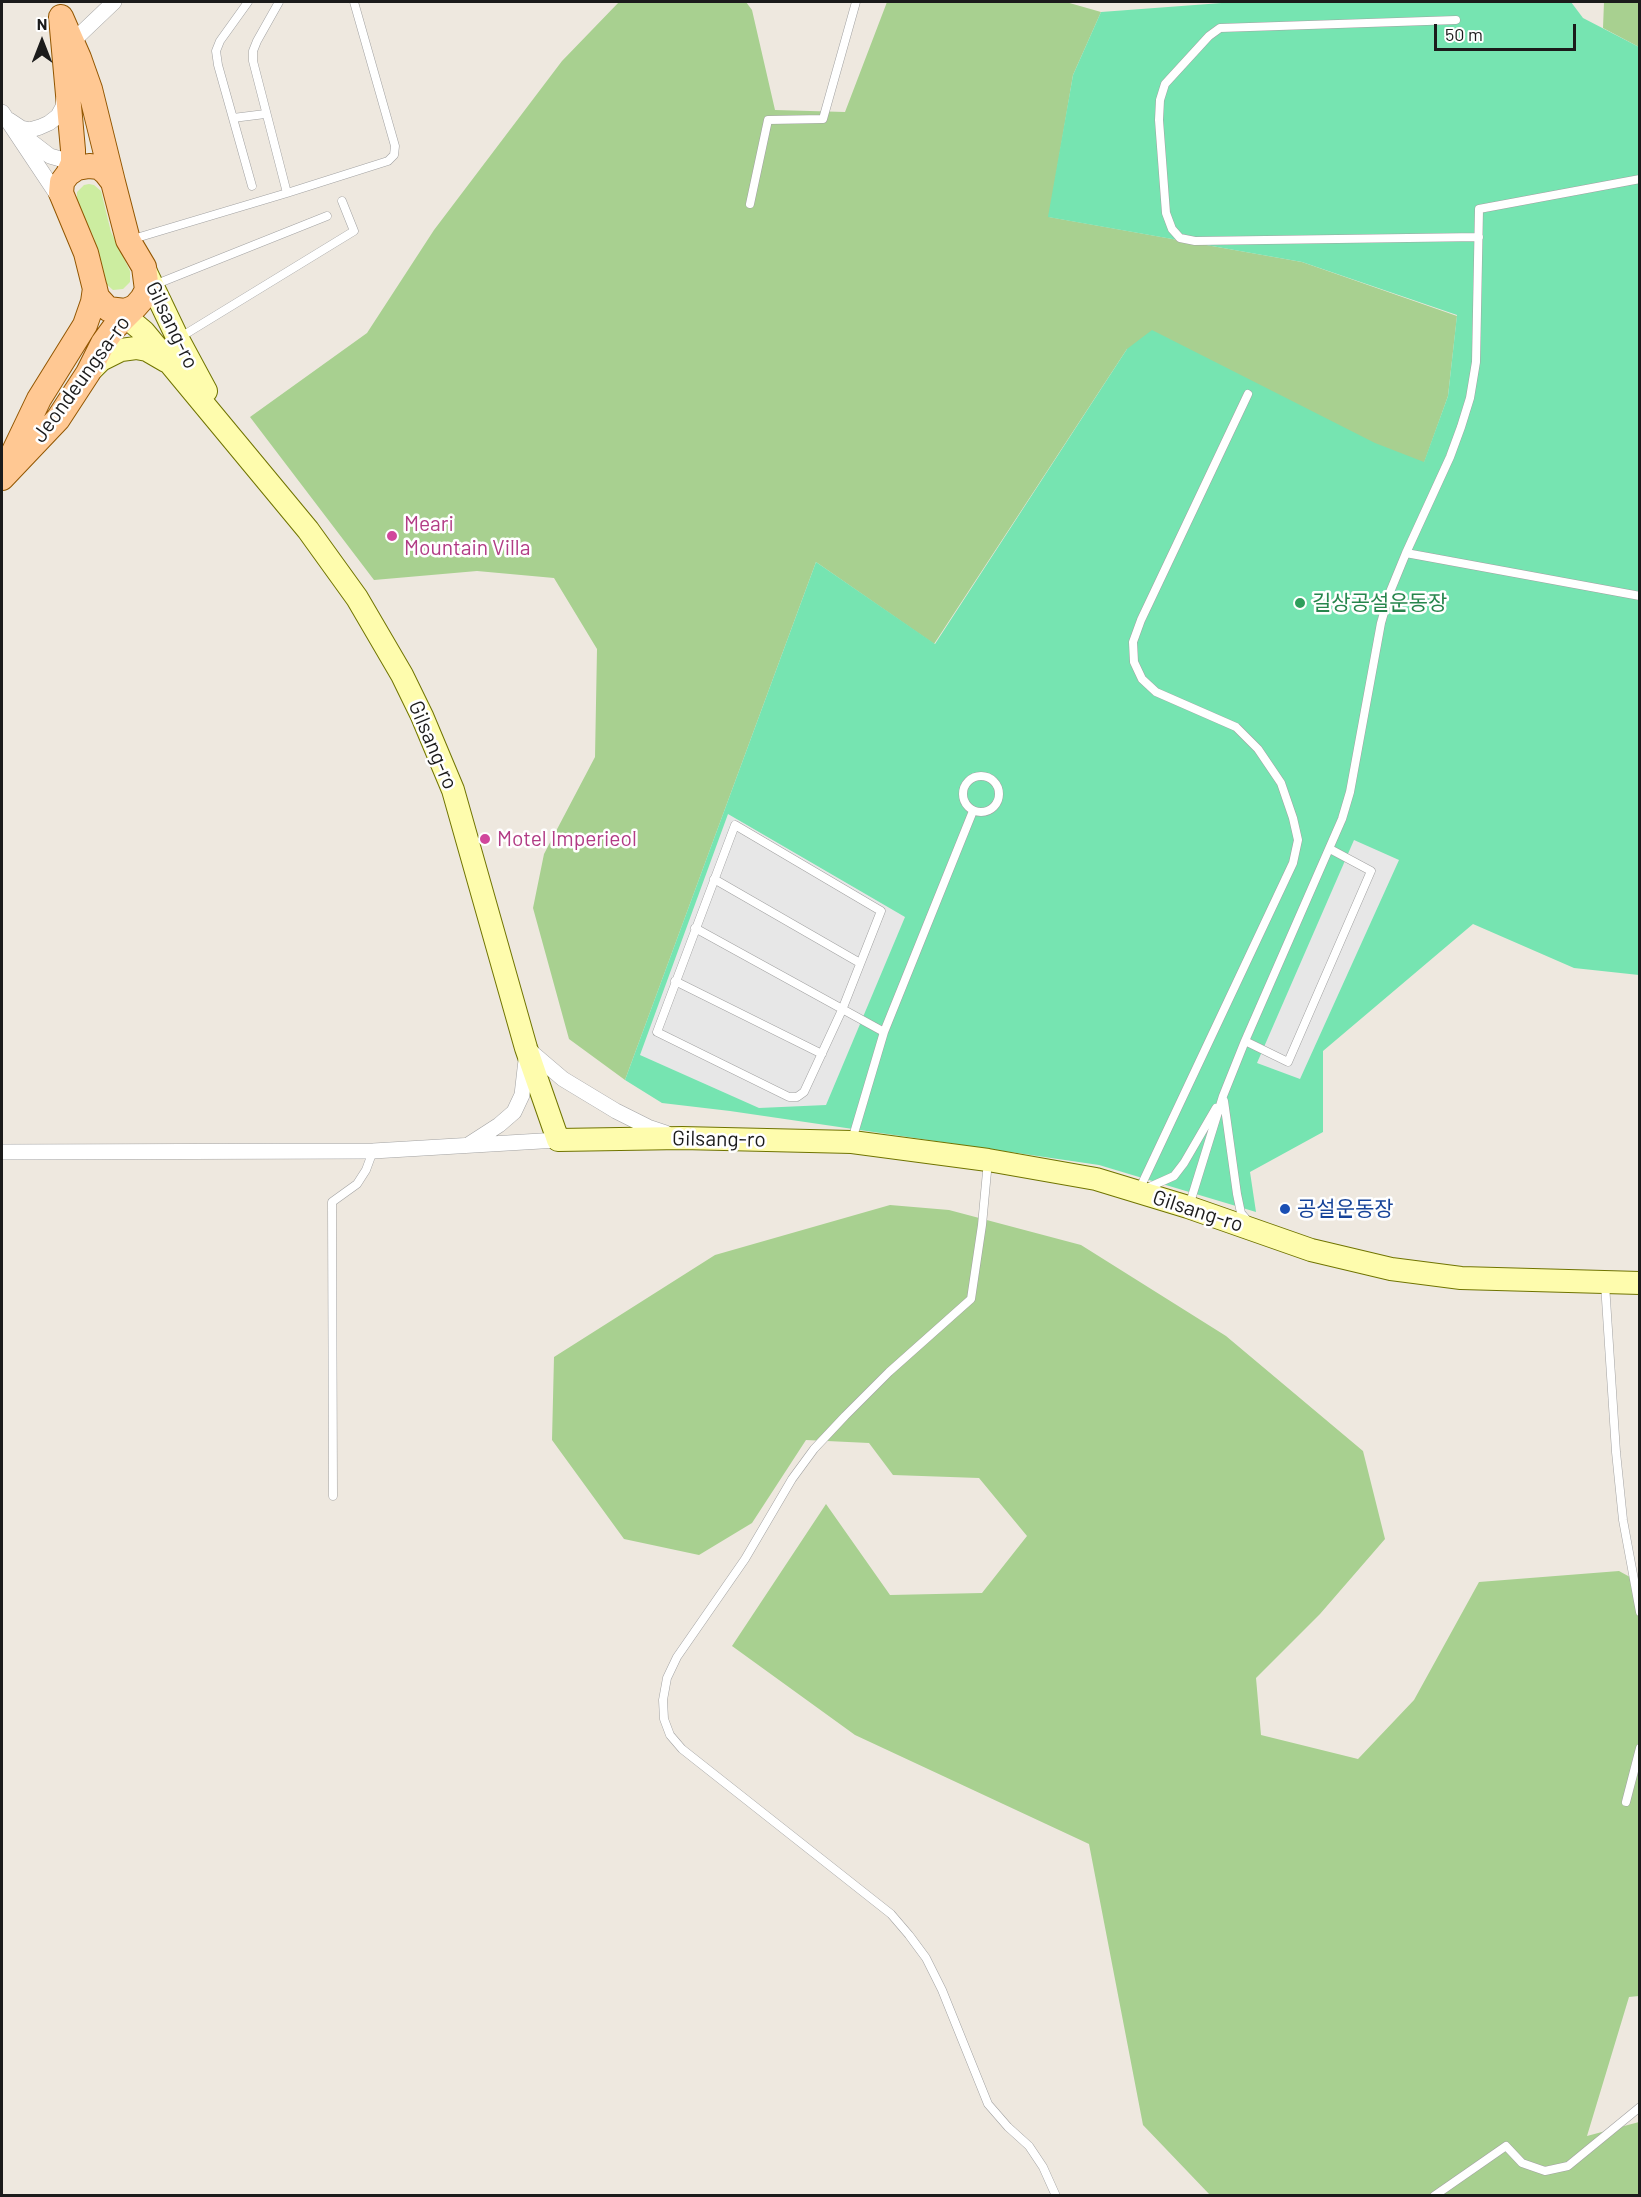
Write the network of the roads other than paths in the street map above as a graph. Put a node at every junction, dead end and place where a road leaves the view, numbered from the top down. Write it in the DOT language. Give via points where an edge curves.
graph roads {
  1 [pos="114,2"];
  2 [pos="248,2"];
  3 [pos="279,2"];
  4 [pos="354,2"];
  5 [pos="856,2"];
  6 [pos="58,9"];
  7 [pos="1456,20"];
  8 [pos="72,42"];
  9 [pos="67,68"];
  10 [pos="265,114"];
  11 [pos="233,118"];
  12 [pos="2,119"];
  13 [pos="76,168"];
  14 [pos="1640,179"];
  15 [pos="113,182"];
  16 [pos="252,186"];
  17 [pos="287,193"];
  18 [pos="342,201"];
  19 [pos="64,204"];
  20 [pos="750,204"];
  21 [pos="327,216"];
  22 [pos="1479,237"];
  23 [pos="128,240"];
  24 [pos="148,276"];
  25 [pos="95,288"];
  26 [pos="125,311"];
  27 [pos="178,339"];
  28 [pos="172,365"];
  29 [pos="88,373"];
  30 [pos="1248,394"];
  31 [pos="236,445"];
  32 [pos="2,478"];
  33 [pos="1406,553"];
  34 [pos="1640,596"];
  35 [pos="973,811"];
  36 [pos="1330,849"];
  37 [pos="714,879"];
  38 [pos="695,928"];
  39 [pos="860,963"];
  40 [pos="675,981"];
  41 [pos="843,1010"];
  42 [pos="884,1032"];
  43 [pos="1245,1041"];
  44 [pos="526,1048"];
  45 [pos="822,1054"];
  46 [pos="1223,1096"];
  47 [pos="682,1137"];
  48 [pos="558,1140"];
  49 [pos="852,1142"];
  50 [pos="466,1146"];
  51 [pos="373,1151"];
  52 [pos="2,1152"];
  53 [pos="988,1160"];
  54 [pos="1139,1192"];
  55 [pos="1188,1208"];
  56 [pos="1254,1230"];
  57 [pos="1605,1282"];
  58 [pos="1640,1283"];
  59 [pos="333,1496"];
  60 [pos="1640,1612"];
  61 [pos="1640,1748"];
  62 [pos="1626,1802"];
  63 [pos="1640,2107"];
  64 [pos="1056,2196"];
  65 [pos="1434,2196"];
  1 -- 8 [label="street"];
  2 -- 11 [label="lane" via="216,51"];
  3 -- 10 [label="lane" via="253,51"];
  4 -- 17 [label="lane" via="394,155"];
  5 -- 20 [label="lane" via="823,119 768,120"];
  6 -- 8 [label="main road"];
  6 -- 9 [label="main road"];
  7 -- 22 [label="lane" via="1220,28 1166,84 1160,100 1166,213 1180,238 1195,241"];
  8 -- 15 [label="main road" via="90,89"];
  9 -- 12 [label="street" via="63,107 58,116 30,130"];
  9 -- 13 [label="main road"];
  10 -- 11 [label="lane"];
  10 -- 17 [label="lane"];
  11 -- 16 [label="lane"];
  12 -- 13 [label="street" via="39,149"];
  12 -- 19 [label="street"];
  13 -- 15 [label="main road" via="99,168"];
  13 -- 19 [label="main road" via="62,182"];
  14 -- 22 [label="lane" via="1479,209"];
  15 -- 23 [label="main road"];
  17 -- 23 [label="lane"];
  18 -- 27 [label="lane" via="354,231"];
  19 -- 25 [label="main road" via="86,253"];
  21 -- 24 [label="lane"];
  22 -- 33 [label="lane" via="1476,362 1470,398 1450,457"];
  23 -- 24 [label="main road"];
  24 -- 26 [label="main road, Jeondeungsa-ro" via="142,299"];
  24 -- 27 [label="street, Gilsang-ro"];
  25 -- 26 [label="main road" via="101,304"];
  25 -- 32 [label="main road, Jeondeungsa-ro" via="85,325 39,399"];
  26 -- 28 [label="street, Gilsang-ro"];
  26 -- 29 [label="main road, Jeondeungsa-ro"];
  27 -- 31 [label="street, Gilsang-ro"];
  28 -- 29 [label="street" via="156,354 136,348 111,354"];
  28 -- 31 [label="street, Gilsang-ro"];
  29 -- 32 [label="main road, Jeondeungsa-ro" via="58,418"];
  30 -- 54 [label="lane" via="1141,620 1133,642 1134,662 1142,679 1156,692 1236,727 1258,749 1281,783 1298,840 1293,863"];
  31 -- 44 [label="street, Gilsang-ro" via="308,530 357,597 422,716 466,831"];
  33 -- 34 [label="lane"];
  33 -- 36 [label="lane" via="1381,623 1350,792"];
  35 -- 35 [label="lane" via="985,812 995,806 998,788 991,779 980,776 965,785 964,803"];
  35 -- 42 [label="lane"];
  36 -- 43 [label="lane"];
  36 -- 43 [label="lane" via="1371,871 1288,1062"];
  37 -- 38 [label="lane"];
  37 -- 39 [label="lane"];
  37 -- 39 [label="lane" via="735,825 881,911"];
  38 -- 40 [label="lane"];
  38 -- 41 [label="lane"];
  39 -- 41 [label="lane"];
  40 -- 45 [label="lane"];
  40 -- 45 [label="lane" via="657,1032 789,1096 797,1097 804,1092"];
  41 -- 42 [label="lane"];
  41 -- 45 [label="lane"];
  42 -- 49 [label="lane"];
  43 -- 46 [label="lane"];
  44 -- 47 [label="street" via="563,1079 616,1111 648,1127"];
  44 -- 48 [label="street, Gilsang-ro"];
  44 -- 50 [label="street" via="522,1095 514,1112"];
  46 -- 54 [label="lane" via="1174,1176"];
  46 -- 55 [label="lane"];
  46 -- 56 [label="lane" via="1241,1214"];
  47 -- 48 [label="street, Gilsang-ro"];
  47 -- 49 [label="street, Gilsang-ro"];
  48 -- 50 [label="street"];
  49 -- 53 [label="street, Gilsang-ro"];
  50 -- 51 [label="street"];
  51 -- 52 [label="street"];
  51 -- 59 [label="lane" via="357,1184 332,1202"];
  53 -- 54 [label="street, Gilsang-ro" via="1096,1179"];
  53 -- 64 [label="lane" via="970,1299 889,1372 814,1449 677,1657 667,1678 664,1719 670,1735 682,1749 891,1914 909,1935 942,1990 988,2104 1029,2146"];
  54 -- 55 [label="street, Gilsang-ro"];
  55 -- 56 [label="street, Gilsang-ro"];
  56 -- 57 [label="street, Gilsang-ro" via="1356,1262 1428,1275"];
  57 -- 58 [label="street, Gilsang-ro"];
  57 -- 60 [label="lane" via="1622,1509"];
  61 -- 62 [label="lane"];
  63 -- 65 [label="lane" via="1568,2166 1545,2171 1522,2163 1506,2146"];
}
